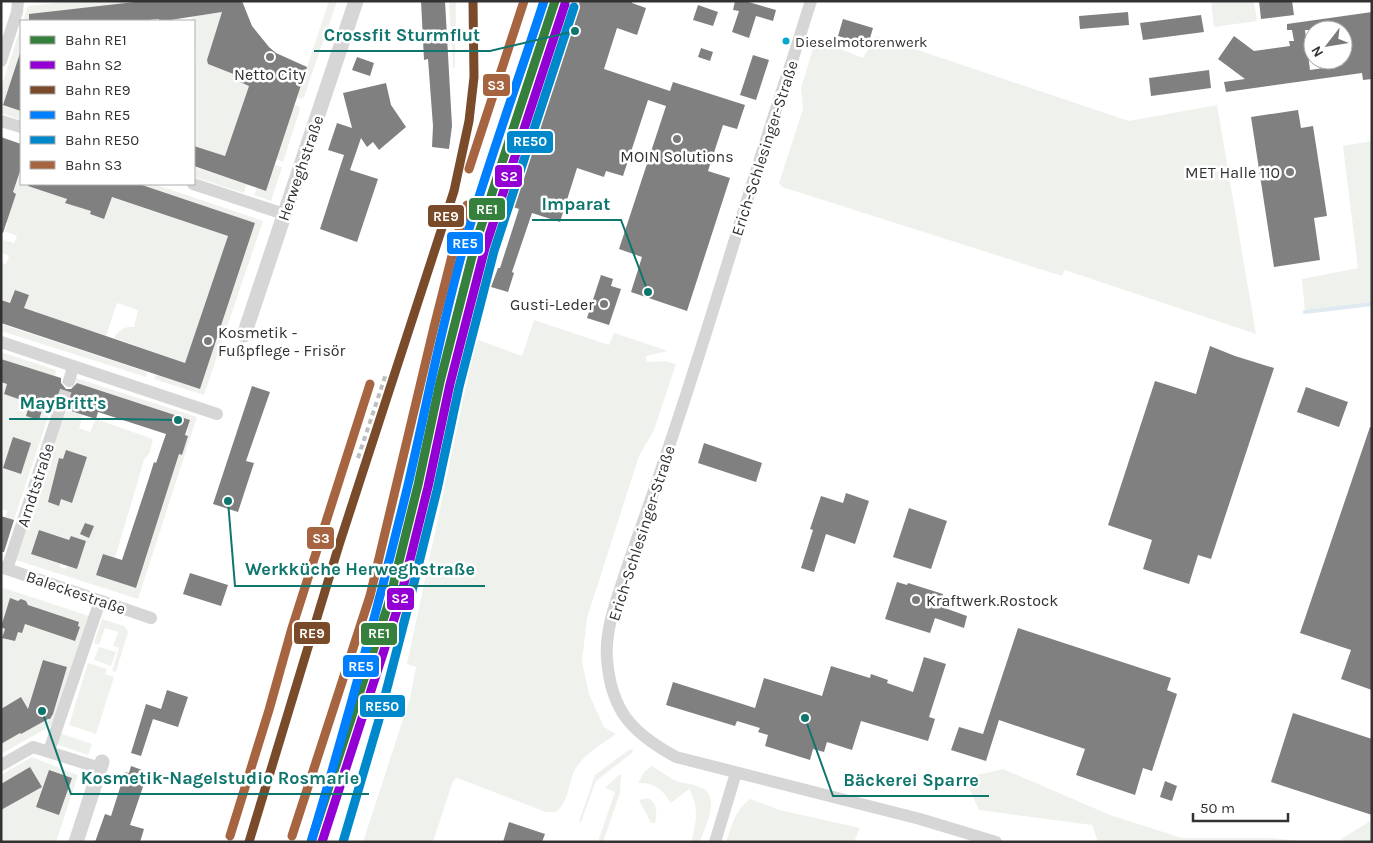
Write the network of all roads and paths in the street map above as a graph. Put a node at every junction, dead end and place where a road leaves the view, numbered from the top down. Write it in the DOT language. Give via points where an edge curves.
graph roads {
  1 [pos="18,1"];
  2 [pos="356,1"];
  3 [pos="811,1"];
  4 [pos="1,61"];
  5 [pos="1,121"];
  6 [pos="20,127"];
  7 [pos="195,185"];
  8 [pos="284,214"];
  9 [pos="244,334"];
  10 [pos="1,342"];
  11 [pos="73,367"];
  12 [pos="69,381"];
  13 [pos="62,402"];
  14 [pos="217,414"];
  15 [pos="4,568"];
  16 [pos="100,600"];
  17 [pos="151,618"];
  18 [pos="49,751"];
  19 [pos="1,765"];
  20 [pos="97,765"];
  21 [pos="736,773"];
  22 [pos="76,842"];
  23 [pos="715,842"];
  24 [pos="996,842"];
  1 -- 4 [label="street"];
  2 -- 8 [label="street, Herweghstraße"];
  3 -- 21 [label="street, Erich-Schlesinger-Straße" via="666,456 612,614 607,642 608,671 615,696 625,717 637,731 676,757"];
  5 -- 6 [label="street"];
  7 -- 8 [label="street"];
  8 -- 9 [label="street, Herweghstraße"];
  10 -- 11 [label="street"];
  11 -- 12 [label="street"];
  11 -- 14 [label="street"];
  13 -- 15 [label="street, Arndtstraße"];
  15 -- 16 [label="street, Baleckestraße"];
  16 -- 17 [label="street, Baleckestraße"];
  16 -- 18 [label="street"];
  18 -- 19 [label="street" via="33,747"];
  18 -- 20 [label="street"];
  20 -- 22 [label="street"];
  21 -- 23 [label="street"];
  21 -- 24 [label="street, Erich-Schlesinger-Straße" via="920,819"];
}
